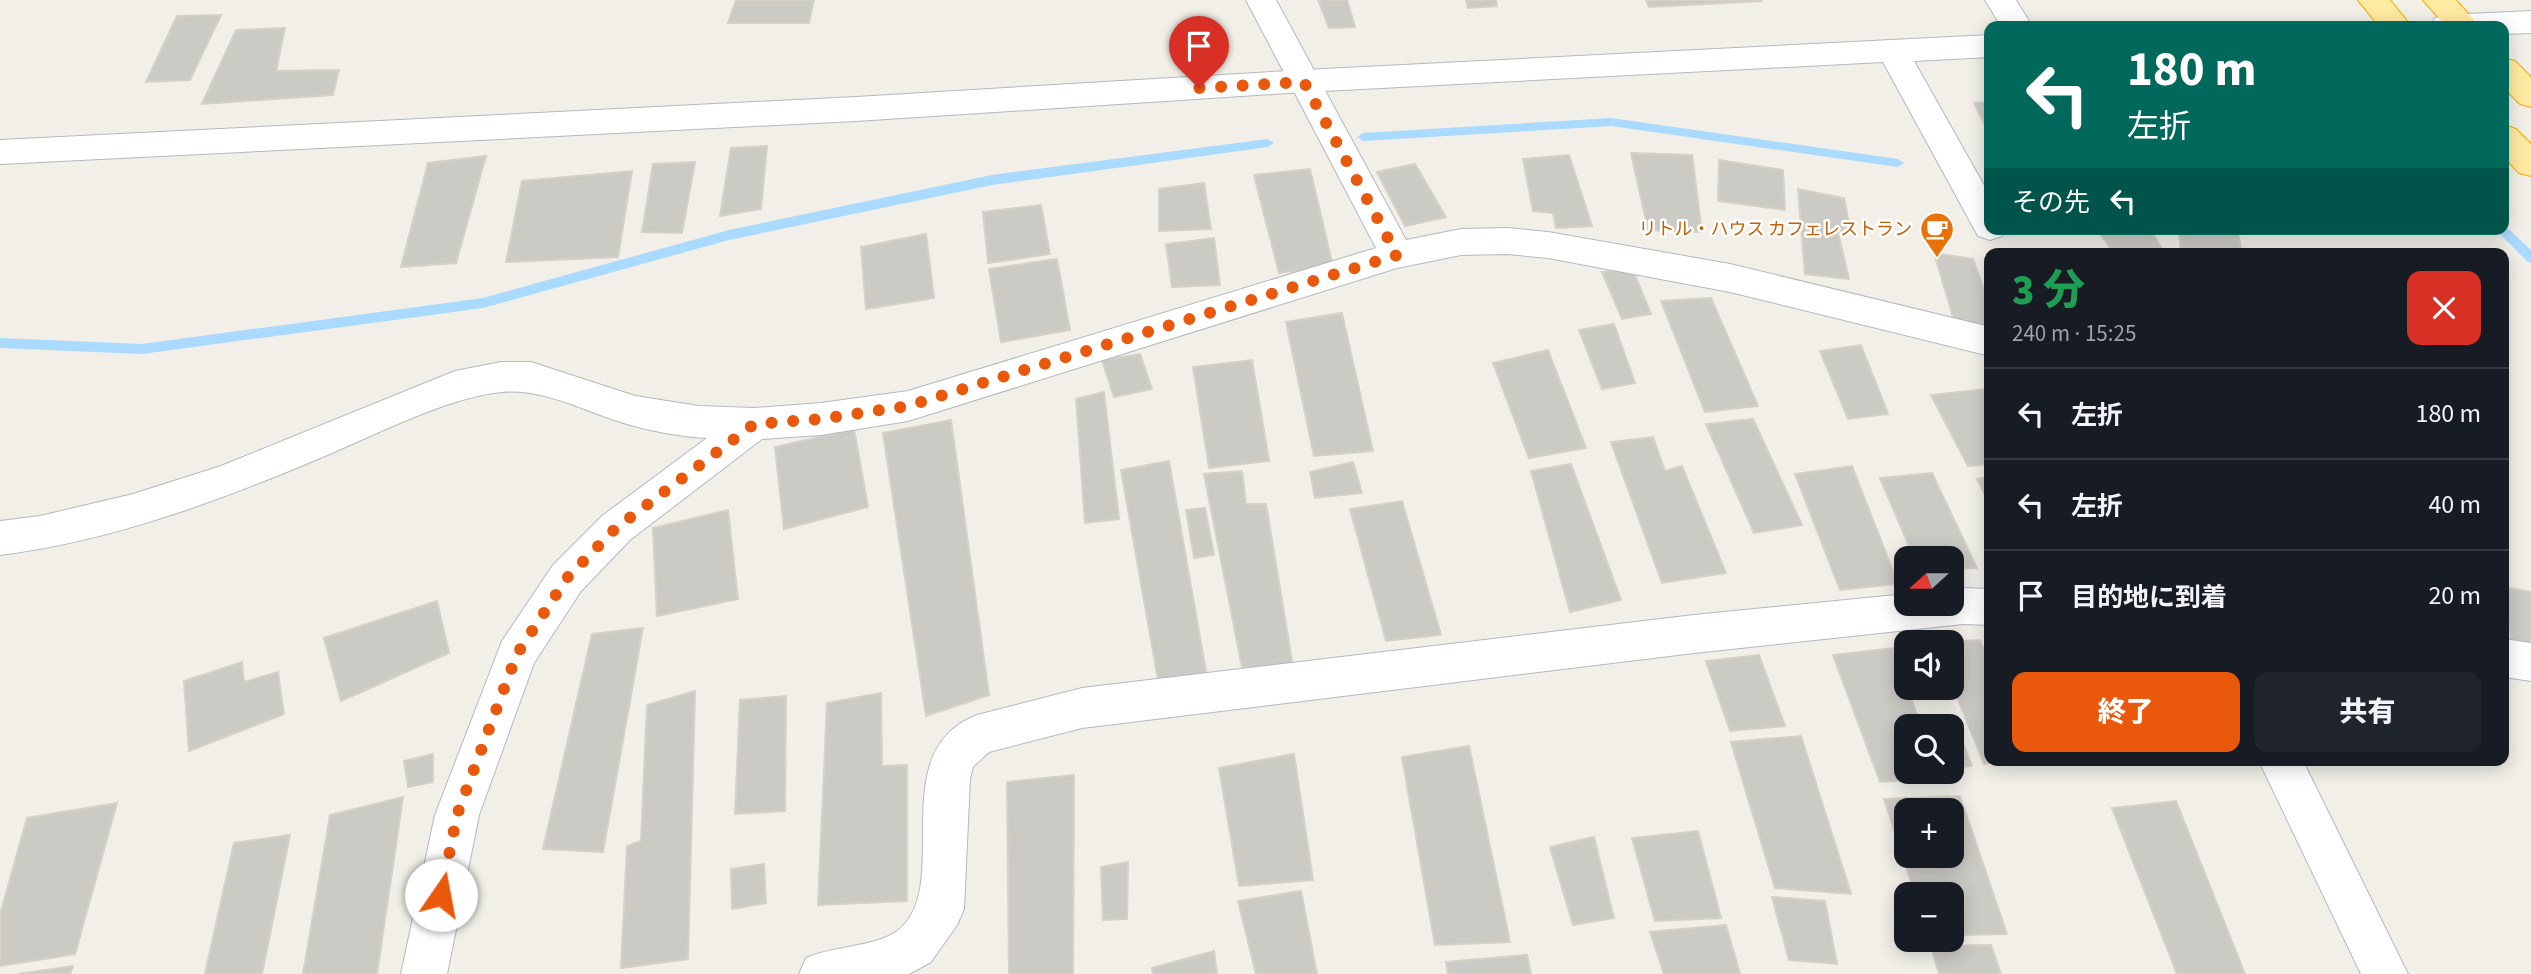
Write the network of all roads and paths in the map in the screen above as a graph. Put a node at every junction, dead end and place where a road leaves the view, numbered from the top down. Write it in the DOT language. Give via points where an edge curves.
graph roads {
  1 [pos="1261,0"];
  2 [pos="2000,0"];
  3 [pos="2373,0"];
  4 [pos="2438,0"];
  5 [pos="2014,21"];
  6 [pos="2392,21"];
  7 [pos="2453,21"];
  8 [pos="2531,22"];
  9 [pos="2509,23"];
  10 [pos="1984,46"];
  11 [pos="1893,52"];
  12 [pos="2509,74"];
  13 [pos="1304,82"];
  14 [pos="2531,96"];
  15 [pos="2509,142"];
  16 [pos="0,152"];
  17 [pos="2531,164"];
  18 [pos="1984,215"];
  19 [pos="1397,255"];
  20 [pos="1984,341"];
  21 [pos="754,424"];
  22 [pos="0,538"];
  23 [pos="1984,607"];
  24 [pos="2509,659"];
  25 [pos="2531,662"];
  26 [pos="2282,766"];
  27 [pos="424,974"];
  28 [pos="822,974"];
  29 [pos="2385,974"];
  1 -- 13 [label="street"];
  2 -- 5 [label="street"];
  3 -- 6 [label="highway"];
  4 -- 7 [label="highway"];
  8 -- 9 [label="street"];
  10 -- 11 [label="street"];
  11 -- 13 [label="street"];
  11 -- 18 [label="street"];
  12 -- 14 [label="highway"];
  13 -- 16 [label="street"];
  13 -- 19 [label="street"];
  15 -- 17 [label="highway"];
  19 -- 20 [label="street" via="1461,242 1548,245 1730,278"];
  19 -- 21 [label="street" via="908,406"];
  21 -- 22 [label="street" via="699,422 635,411 531,377 501,377 456,386 230,479 133,511"];
  21 -- 27 [label="street" via="616,528 567,578 517,654 457,815"];
  23 -- 28 [label="street" via="1694,634 1082,708 977,735 955,755 948,779 941,909 915,946 888,960"];
  24 -- 25 [label="street"];
  26 -- 29 [label="street"];
}
